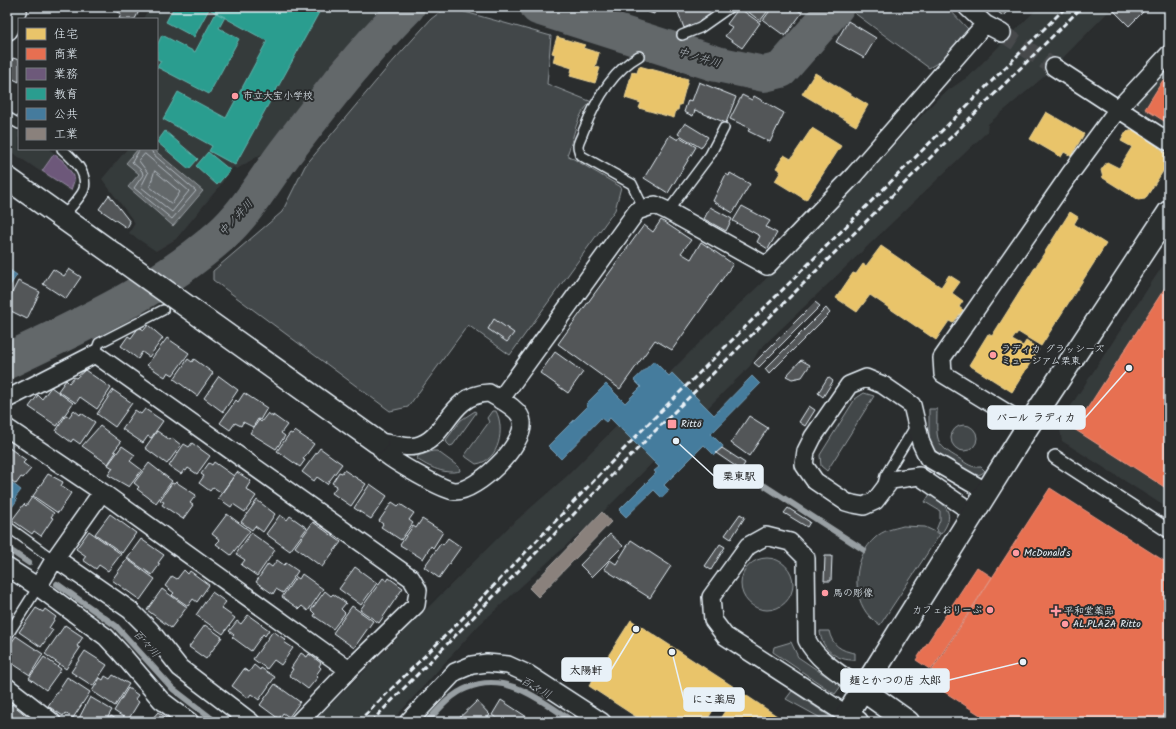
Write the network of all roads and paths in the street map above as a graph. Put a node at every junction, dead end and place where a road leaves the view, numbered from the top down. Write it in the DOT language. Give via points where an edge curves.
graph roads {
  1 [pos="16,7"];
  2 [pos="730,7"];
  3 [pos="967,7"];
  4 [pos="985,24"];
  5 [pos="7,29"];
  6 [pos="1002,34"];
  7 [pos="682,35"];
  8 [pos="1169,54"];
  9 [pos="639,56"];
  10 [pos="1054,67"];
  11 [pos="1118,109"];
  12 [pos="7,117"];
  13 [pos="18,123"];
  14 [pos="724,128"];
  15 [pos="1169,142"];
  16 [pos="63,150"];
  17 [pos="7,178"];
  18 [pos="644,209"];
  19 [pos="668,211"];
  20 [pos="1169,212"];
  21 [pos="63,217"];
  22 [pos="167,302"];
  23 [pos="95,354"];
  24 [pos="7,399"];
  25 [pos="500,400"];
  26 [pos="916,425"];
  27 [pos="1028,426"];
  28 [pos="7,428"];
  29 [pos="377,442"];
  30 [pos="1055,457"];
  31 [pos="102,492"];
  32 [pos="881,492"];
  33 [pos="987,492"];
  34 [pos="973,513"];
  35 [pos="7,526"];
  36 [pos="1169,530"];
  37 [pos="55,559"];
  38 [pos="7,567"];
  39 [pos="38,587"];
  40 [pos="7,636"];
  41 [pos="349,670"];
  42 [pos="7,687"];
  43 [pos="863,690"];
  44 [pos="852,719"];
  45 [pos="52,722"];
  46 [pos="190,722"];
  47 [pos="251,722"];
  48 [pos="299,722"];
  49 [pos="408,722"];
  50 [pos="602,722"];
  51 [pos="908,722"];
  1 -- 5 [label="street"];
  2 -- 7 [label="lane" via="700,28"];
  3 -- 4 [label="street"];
  4 -- 6 [label="street"];
  4 -- 19 [label="street" via="854,175 767,266"];
  8 -- 11 [label="street"];
  9 -- 18 [label="lane" via="615,76 603,92 588,119 578,146 580,155 632,184"];
  10 -- 11 [label="street"];
  11 -- 15 [label="street"];
  11 -- 27 [label="street" via="942,358 943,374"];
  12 -- 13 [label="lane"];
  14 -- 19 [label="lane" via="710,154"];
  16 -- 21 [label="lane" via="78,164 84,178 84,190"];
  17 -- 21 [label="street"];
  18 -- 19 [label="street" via="655,205"];
  18 -- 25 [label="street" via="637,211"];
  20 -- 27 [label="street"];
  21 -- 22 [label="street" via="138,270"];
  22 -- 23 [label="lane" via="99,343"];
  22 -- 29 [label="street"];
  23 -- 24 [label="street"];
  23 -- 41 [label="street" via="411,578 418,590 416,605"];
  25 -- 29 [label="street" via="489,393 477,394 452,412 432,440 418,446 406,448 388,442"];
  25 -- 29 [label="street" via="516,412 522,421 522,431 509,453 483,478 470,486 455,491 441,486 384,452"];
  26 -- 32 [label="lane" via="885,476"];
  26 -- 32 [label="street" via="912,405 883,385 866,378 848,385 813,437 806,451 804,465 815,482 846,502 864,506 875,501"];
  26 -- 33 [label="street" via="928,458"];
  27 -- 33 [label="street"];
  28 -- 31 [label="street"];
  30 -- 36 [label="street"];
  31 -- 37 [label="street"];
  31 -- 41 [label="street"];
  32 -- 34 [label="street" via="891,480 919,476"];
  33 -- 34 [label="street"];
  34 -- 43 [label="street"];
  35 -- 37 [label="lane"];
  37 -- 39 [label="street"];
  37 -- 47 [label="street" via="130,610 150,630 180,668"];
  38 -- 39 [label="street"];
  39 -- 40 [label="lane"];
  39 -- 46 [label="street" via="106,637 161,700"];
  41 -- 48 [label="street"];
  42 -- 45 [label="street"];
  43 -- 44 [label="street"];
  43 -- 44 [label="street" via="826,662 811,648 807,640 806,558 790,542 766,536 748,546 711,597 713,620 725,636"];
  43 -- 51 [label="street"];
  49 -- 50 [label="street" via="455,672 472,665 487,663 508,665 528,674"];
}
